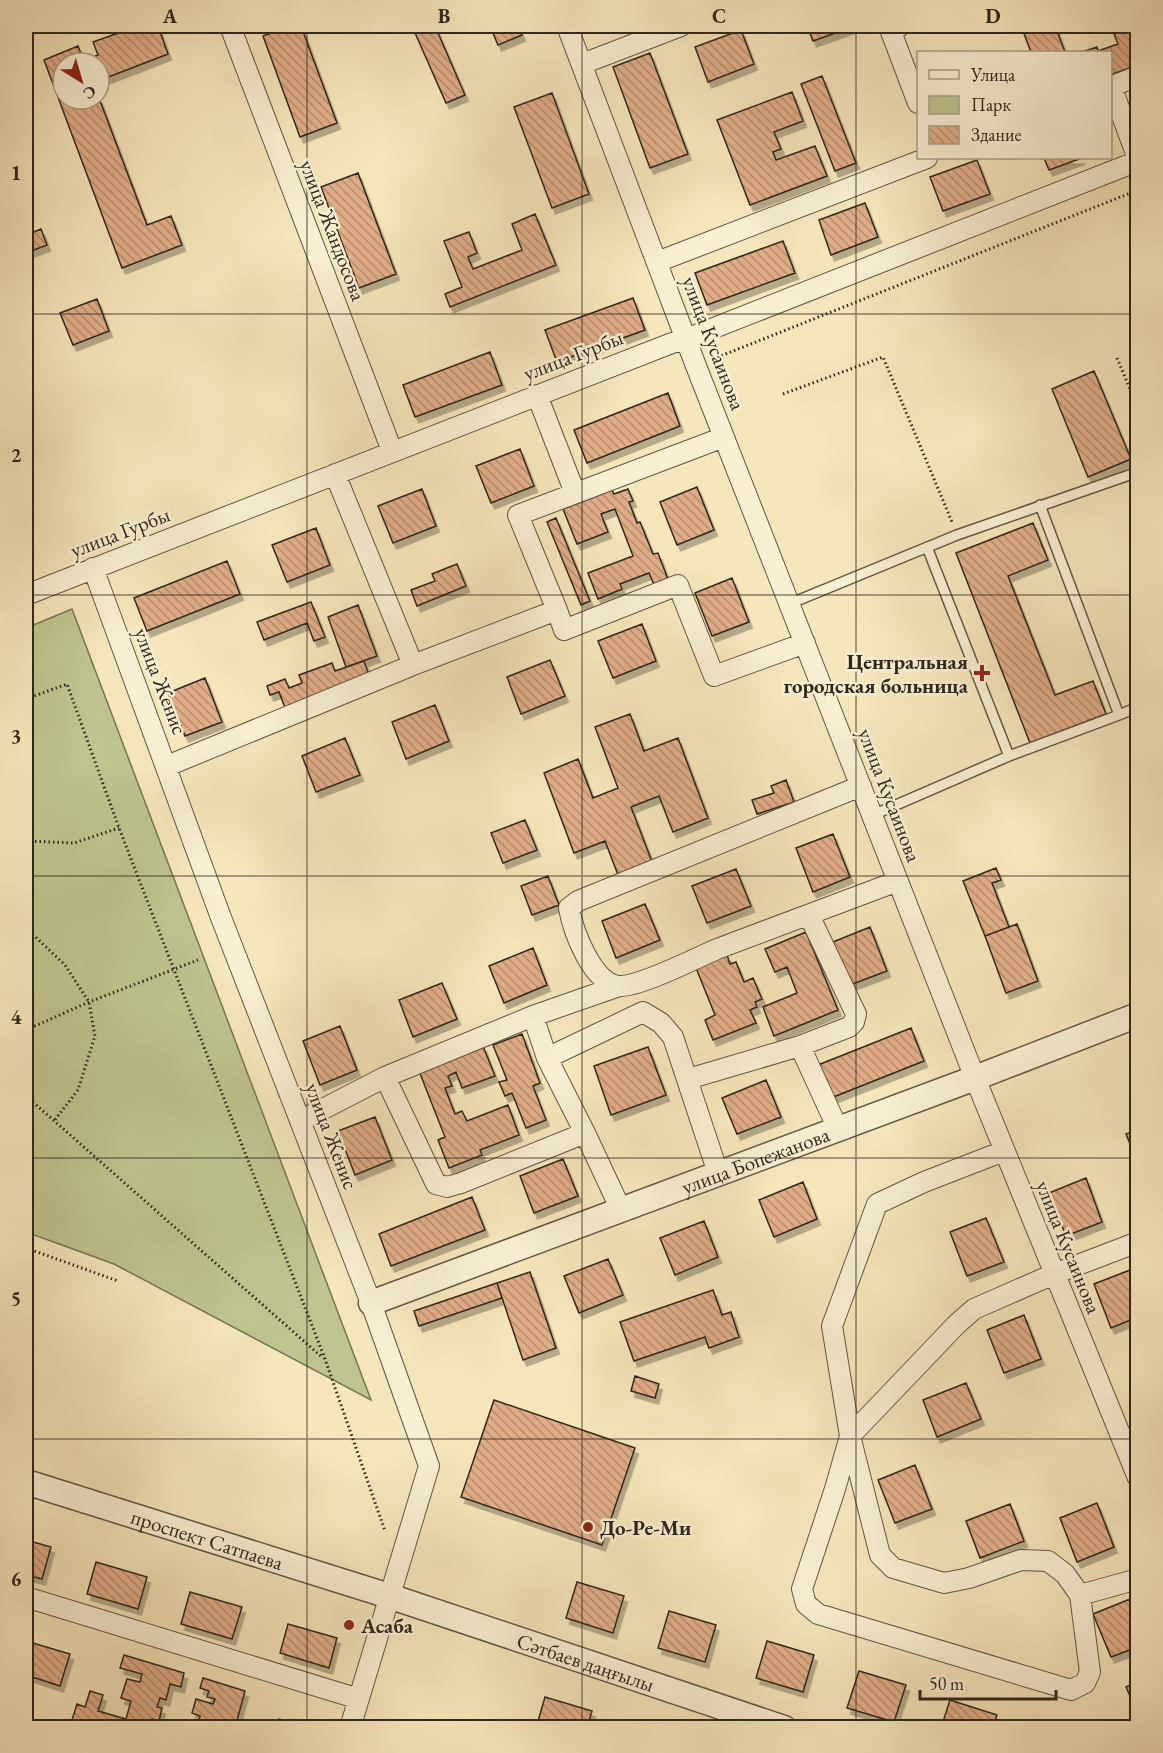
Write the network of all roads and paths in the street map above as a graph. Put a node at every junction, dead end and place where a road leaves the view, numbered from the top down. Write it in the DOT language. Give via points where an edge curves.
graph roads {
  1 [pos="230,26"];
  2 [pos="567,26"];
  3 [pos="681,26"];
  4 [pos="900,26"];
  5 [pos="582,64"];
  6 [pos="1137,76"];
  7 [pos="1112,86"];
  8 [pos="1112,89"];
  9 [pos="917,100"];
  10 [pos="924,159"];
  11 [pos="1137,160"];
  12 [pos="1137,190"];
  13 [pos="657,262"];
  14 [pos="686,339"];
  15 [pos="1118,358"];
  16 [pos="696,366"];
  17 [pos="783,394"];
  18 [pos="537,395"];
  19 [pos="1137,408"];
  20 [pos="724,437"];
  21 [pos="392,451"];
  22 [pos="1137,472"];
  23 [pos="335,474"];
  24 [pos="575,493"];
  25 [pos="1040,505"];
  26 [pos="957,535"];
  27 [pos="927,546"];
  28 [pos="93,568"];
  29 [pos="26,595"];
  30 [pos="789,604"];
  31 [pos="557,610"];
  32 [pos="805,643"];
  33 [pos="413,665"];
  34 [pos="26,699"];
  35 [pos="1137,707"];
  36 [pos="1119,715"];
  37 [pos="1009,756"];
  38 [pos="167,766"];
  39 [pos="861,786"];
  40 [pos="873,815"];
  41 [pos="119,828"];
  42 [pos="26,841"];
  43 [pos="898,881"];
  44 [pos="809,915"];
  45 [pos="26,928"];
  46 [pos="198,960"];
  47 [pos="174,969"];
  48 [pos="619,986"];
  49 [pos="89,1002"];
  50 [pos="1137,1015"];
  51 [pos="533,1017"];
  52 [pos="26,1030"];
  53 [pos="800,1046"];
  54 [pos="547,1058"];
  55 [pos="385,1077"];
  56 [pos="975,1078"];
  57 [pos="688,1079"];
  58 [pos="26,1096"];
  59 [pos="54,1120"];
  60 [pos="300,1121"];
  61 [pos="838,1129"];
  62 [pos="585,1133"];
  63 [pos="1004,1151"];
  64 [pos="718,1173"];
  65 [pos="621,1210"];
  66 [pos="1137,1242"];
  67 [pos="26,1248"];
  68 [pos="1054,1274"];
  69 [pos="118,1281"];
  70 [pos="371,1303"];
  71 [pos="325,1359"];
  72 [pos="850,1436"];
  73 [pos="1137,1478"];
  74 [pos="26,1482"];
  75 [pos="385,1531"];
  76 [pos="1137,1579"];
  77 [pos="1080,1595"];
  78 [pos="389,1596"];
  79 [pos="26,1598"];
  80 [pos="358,1699"];
  81 [pos="350,1728"];
  82 [pos="784,1728"];
  1 -- 21 [label="street, улица Жандосова"];
  2 -- 5 [label="street, улица Кусаинова"];
  3 -- 5 [label="street"];
  4 -- 9 [label="street" via="890,29"];
  5 -- 13 [label="street, улица Кусаинова"];
  6 -- 7 [label="street"];
  8 -- 11 [label="street"];
  10 -- 13 [label="street"];
  11 -- 14 [label="street, улица Гурбы"];
  12 -- 16 [label="path"];
  13 -- 14 [label="street, улица Кусаинова"];
  14 -- 16 [label="street, улица Кусаинова"];
  14 -- 18 [label="street, улица Гурбы"];
  15 -- 19 [label="path"];
  16 -- 20 [label="street, улица Кусаинова"];
  17 -- 26 [label="path" via="883,357"];
  18 -- 21 [label="street, улица Гурбы"];
  18 -- 24 [label="street"];
  20 -- 24 [label="street"];
  20 -- 30 [label="street, улица Кусаинова"];
  21 -- 23 [label="street, улица Гурбы"];
  22 -- 25 [label="lane"];
  23 -- 28 [label="street, улица Гурбы"];
  23 -- 33 [label="street"];
  24 -- 31 [label="street" via="518,515"];
  25 -- 26 [label="lane"];
  25 -- 36 [label="lane"];
  26 -- 27 [label="lane"];
  27 -- 30 [label="lane"];
  27 -- 37 [label="lane"];
  28 -- 29 [label="street, улица Гурбы"];
  28 -- 38 [label="street, улица Женис"];
  30 -- 32 [label="street, улица Кусаинова"];
  31 -- 32 [label="street" via="564,630 678,585 714,676"];
  31 -- 33 [label="street"];
  32 -- 39 [label="street, улица Кусаинова"];
  33 -- 38 [label="street"];
  34 -- 41 [label="path" via="67,684"];
  35 -- 36 [label="lane"];
  36 -- 37 [label="lane"];
  37 -- 40 [label="lane"];
  38 -- 60 [label="street, улица Женис"];
  39 -- 40 [label="street, улица Кусаинова"];
  39 -- 48 [label="street" via="569,908 590,963 603,979"];
  40 -- 43 [label="street, улица Кусаинова"];
  41 -- 42 [label="path" via="74,843"];
  41 -- 47 [label="path"];
  43 -- 44 [label="street"];
  43 -- 56 [label="street, улица Кусаинова"];
  44 -- 48 [label="street"];
  44 -- 53 [label="street" via="856,1014 849,1027"];
  45 -- 49 [label="path" via="65,965"];
  46 -- 47 [label="path"];
  47 -- 49 [label="path"];
  47 -- 71 [label="path"];
  48 -- 51 [label="street"];
  49 -- 52 [label="path"];
  49 -- 59 [label="path" via="95,1036 78,1090"];
  50 -- 56 [label="street, улица Бопежанова"];
  51 -- 54 [label="street"];
  51 -- 55 [label="street"];
  53 -- 57 [label="street"];
  53 -- 61 [label="street"];
  54 -- 57 [label="street" via="643,1012 674,1037"];
  54 -- 62 [label="street"];
  55 -- 60 [label="street"];
  55 -- 62 [label="street" via="436,1184 447,1187 461,1183"];
  56 -- 61 [label="street, улица Бопежанова"];
  56 -- 63 [label="street, улица Кусаинова"];
  57 -- 64 [label="street"];
  58 -- 59 [label="path"];
  59 -- 71 [label="path"];
  60 -- 70 [label="street, улица Женис"];
  61 -- 64 [label="street, улица Бопежанова"];
  62 -- 65 [label="street"];
  63 -- 68 [label="street, улица Кусаинова"];
  63 -- 72 [label="street" via="877,1204 832,1326"];
  64 -- 65 [label="street, улица Бопежанова"];
  65 -- 70 [label="street, улица Бопежанова"];
  66 -- 68 [label="street"];
  67 -- 69 [label="path"];
  68 -- 72 [label="street" via="974,1309"];
  68 -- 73 [label="street, улица Кусаинова"];
  70 -- 78 [label="street, улица Женис" via="429,1466"];
  71 -- 75 [label="path"];
  72 -- 77 [label="street" via="880,1555 893,1568 944,1584 1021,1560 1048,1561 1065,1574"];
  72 -- 77 [label="street" via="802,1589 806,1604 818,1614 1071,1690 1085,1683 1090,1672"];
  74 -- 78 [label="street, проспект Сатпаева"];
  76 -- 77 [label="street"];
  78 -- 80 [label="street, улица Женис"];
  78 -- 82 [label="street, Сәтбаев даңғылы"];
  79 -- 80 [label="street"];
  80 -- 81 [label="street, улица Женис"];
}
